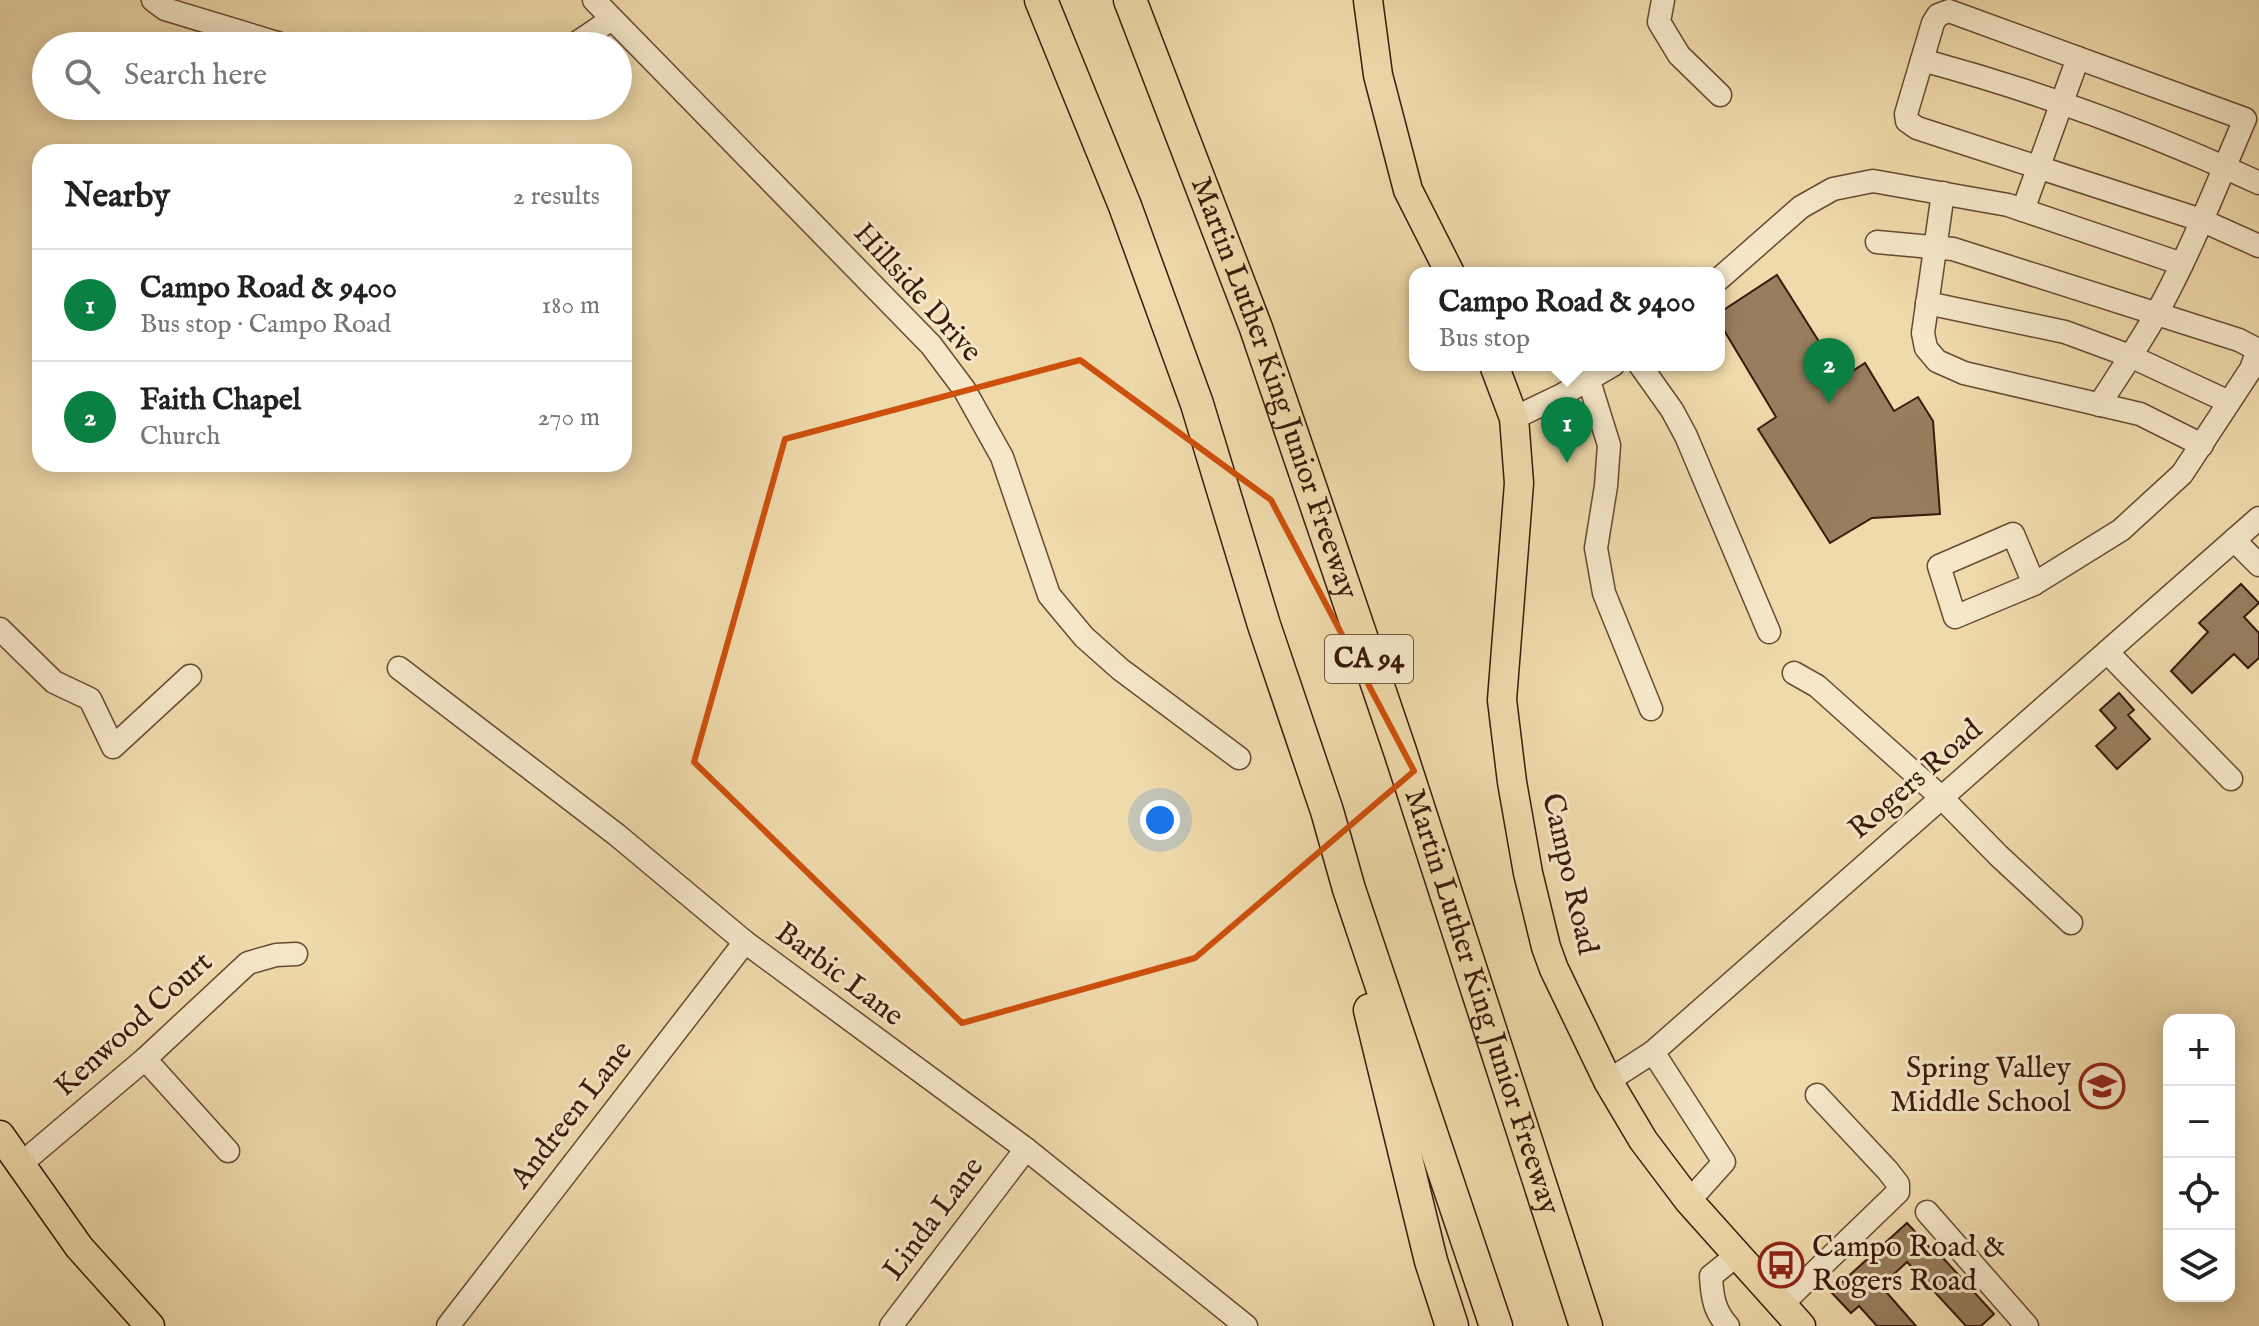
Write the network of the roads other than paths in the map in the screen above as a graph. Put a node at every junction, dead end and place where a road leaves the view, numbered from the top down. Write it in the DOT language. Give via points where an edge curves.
graph roads {
  1 [pos="153,0"];
  2 [pos="594,0"];
  3 [pos="1041,0"];
  4 [pos="1130,0"];
  5 [pos="1368,0"];
  6 [pos="1663,0"];
  7 [pos="612,19"];
  8 [pos="241,32"];
  9 [pos="593,32"];
  10 [pos="625,32"];
  11 [pos="632,39"];
  12 [pos="2078,58"];
  13 [pos="1922,60"];
  14 [pos="1720,95"];
  15 [pos="2062,104"];
  16 [pos="2252,123"];
  17 [pos="2224,167"];
  18 [pos="2040,168"];
  19 [pos="2259,183"];
  20 [pos="1943,193"];
  21 [pos="2023,210"];
  22 [pos="2201,220"];
  23 [pos="1877,242"];
  24 [pos="2259,246"];
  25 [pos="1935,247"];
  26 [pos="2182,264"];
  27 [pos="1447,267"];
  28 [pos="1725,274"];
  29 [pos="1927,303"];
  30 [pos="2156,314"];
  31 [pos="2130,356"];
  32 [pos="1496,371"];
  33 [pos="1604,371"];
  34 [pos="1644,371"];
  35 [pos="1589,381"];
  36 [pos="2229,402"];
  37 [pos="2099,405"];
  38 [pos="1514,418"];
  39 [pos="2202,445"];
  40 [pos="2259,518"];
  41 [pos="2234,540"];
  42 [pos="2259,565"];
  43 [pos="2034,584"];
  44 [pos="0,629"];
  45 [pos="1769,632"];
  46 [pos="2107,652"];
  47 [pos="399,668"];
  48 [pos="1794,673"];
  49 [pos="190,676"];
  50 [pos="1651,709"];
  51 [pos="1239,758"];
  52 [pos="2231,779"];
  53 [pos="1942,798"];
  54 [pos="1327,811"];
  55 [pos="2071,923"];
  56 [pos="745,942"];
  57 [pos="296,954"];
  58 [pos="1653,1052"];
  59 [pos="145,1059"];
  60 [pos="1608,1081"];
  61 [pos="1817,1095"];
  62 [pos="0,1135"];
  63 [pos="1026,1149"];
  64 [pos="228,1151"];
  65 [pos="22,1163"];
  66 [pos="1689,1201"];
  67 [pos="1927,1212"];
  68 [pos="1737,1255"];
  69 [pos="1565,1262"];
  70 [pos="1781,1305"];
  71 [pos="150,1326"];
  72 [pos="448,1326"];
  73 [pos="891,1326"];
  74 [pos="1246,1326"];
  75 [pos="1452,1326"];
  76 [pos="1496,1326"];
  77 [pos="1586,1326"];
  78 [pos="1597,1326"];
  79 [pos="1728,1326"];
  80 [pos="1801,1326"];
  81 [pos="2027,1326"];
  1 -- 8 [label="street" via="165,9"];
  2 -- 7 [label="street, Hillside Drive"];
  3 -- 54 [label="highway, CA 94" via="1192,390"];
  4 -- 69 [label="highway, Martin Luther King Junior Freeway / CA 94" via="1261,343"];
  5 -- 27 [label="main road" via="1378,75 1408,190"];
  6 -- 14 [label="street" via="1659,22 1679,55"];
  7 -- 9 [label="street"];
  7 -- 10 [label="street, Hillside Drive"];
  11 -- 51 [label="street, Hillside Drive" via="931,345 964,389 1002,457 1049,595 1084,637"];
  12 -- 13 [label="street" via="1949,11 1933,23"];
  12 -- 15 [label="street"];
  12 -- 16 [label="street"];
  13 -- 15 [label="street"];
  13 -- 18 [label="street" via="1907,121"];
  15 -- 17 [label="street"];
  15 -- 18 [label="street"];
  16 -- 17 [label="street"];
  17 -- 19 [label="street"];
  17 -- 22 [label="street"];
  18 -- 21 [label="street"];
  18 -- 22 [label="street"];
  20 -- 21 [label="street"];
  20 -- 25 [label="street"];
  20 -- 28 [label="street" via="1873,181 1833,189 1801,207"];
  21 -- 26 [label="street"];
  22 -- 24 [label="street"];
  22 -- 26 [label="street"];
  23 -- 25 [label="street"];
  25 -- 29 [label="street"];
  25 -- 30 [label="street"];
  26 -- 30 [label="street"];
  29 -- 31 [label="street" via="2065,332"];
  29 -- 37 [label="street" via="1923,333 1926,348 1937,361 1964,373"];
  30 -- 31 [label="street"];
  30 -- 36 [label="street" via="2258,350"];
  31 -- 36 [label="street"];
  31 -- 37 [label="street"];
  32 -- 38 [label="main road, Campo Road"];
  33 -- 35 [label="street"];
  34 -- 45 [label="street" via="1686,436"];
  35 -- 38 [label="street"];
  35 -- 50 [label="street" via="1609,445 1596,548 1604,593"];
  36 -- 39 [label="street"];
  37 -- 39 [label="street" via="2140,414"];
  38 -- 60 [label="main road, Campo Road" via="1519,483 1502,700 1512,782 1546,947"];
  39 -- 43 [label="street" via="2182,474 2121,530"];
  40 -- 41 [label="street, Rogers Road"];
  41 -- 42 [label="street"];
  41 -- 46 [label="street, Rogers Road"];
  44 -- 49 [label="street" via="54,682 90,699 113,747"];
  46 -- 52 [label="street"];
  46 -- 53 [label="street, Rogers Road"];
  47 -- 56 [label="street, Barbic Lane" via="617,835"];
  48 -- 53 [label="street" via="1817,686"];
  53 -- 55 [label="street"];
  53 -- 58 [label="street, Rogers Road"];
  54 -- 75 [label="highway" via="1405,1158"];
  54 -- 76 [label="highway, CA 94"];
  56 -- 63 [label="street, Barbic Lane"];
  56 -- 72 [label="street, Andreen Lane"];
  57 -- 59 [label="street, Kenwood Court" via="248,963"];
  58 -- 60 [label="street, Rogers Road"];
  58 -- 66 [label="street" via="1724,1162"];
  59 -- 64 [label="street"];
  59 -- 65 [label="street, Kenwood Court"];
  60 -- 66 [label="main road, Campo Road"];
  61 -- 70 [label="street" via="1888,1171 1898,1192"];
  62 -- 65 [label="main road"];
  63 -- 73 [label="street, Linda Lane"];
  63 -- 74 [label="street, Barbic Lane"];
  65 -- 71 [label="main road" via="79,1247"];
  66 -- 68 [label="main road, Campo Road"];
  67 -- 81 [label="street"];
  68 -- 70 [label="main road, Campo Road"];
  68 -- 79 [label="street" via="1711,1276 1712,1299"];
  69 -- 77 [label="highway, Martin Luther King Junior Freeway / CA 94"];
  69 -- 78 [label="highway"];
  70 -- 80 [label="main road, Campo Road"];
}
